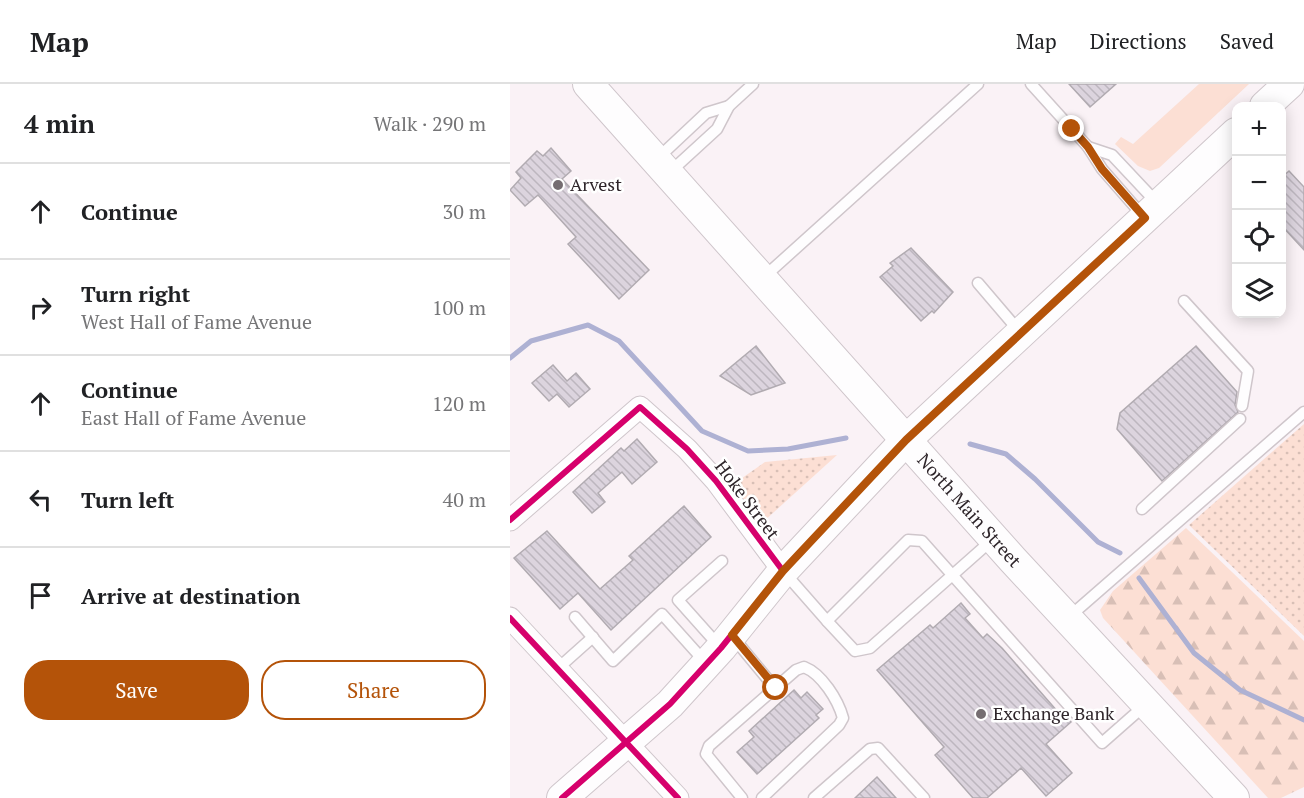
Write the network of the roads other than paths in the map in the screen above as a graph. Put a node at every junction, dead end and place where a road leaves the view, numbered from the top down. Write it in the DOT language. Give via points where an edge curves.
graph roads {
  1 [pos="588,84"];
  2 [pos="753,84"];
  3 [pos="978,84"];
  4 [pos="1031,84"];
  5 [pos="1289,84"];
  6 [pos="1269,102"];
  7 [pos="729,106"];
  8 [pos="1232,137"];
  9 [pos="1088,147"];
  10 [pos="662,167"];
  11 [pos="1152,212"];
  12 [pos="762,279"];
  13 [pos="978,284"];
  14 [pos="1184,301"];
  15 [pos="1022,333"];
  16 [pos="1242,406"];
  17 [pos="1304,412"];
  18 [pos="1240,419"];
  19 [pos="906,440"];
  20 [pos="1142,509"];
  21 [pos="510,520"];
  22 [pos="994,538"];
  23 [pos="722,561"];
  24 [pos="783,571"];
  25 [pos="951,576"];
  26 [pos="575,617"];
  27 [pos="510,618"];
  28 [pos="1067,618"];
  29 [pos="827,621"];
  30 [pos="592,637"];
  31 [pos="720,649"];
  32 [pos="556,670"];
  33 [pos="776,688"];
  34 [pos="1147,704"];
  35 [pos="626,740"];
  36 [pos="562,798"];
  37 [pos="678,798"];
  38 [pos="742,798"];
  39 [pos="762,798"];
  40 [pos="814,798"];
  41 [pos="924,798"];
  42 [pos="1234,798"];
  1 -- 10 [label="main road, North Main Street"];
  2 -- 7 [label="lane"];
  3 -- 12 [label="lane"];
  4 -- 9 [label="lane"];
  5 -- 6 [label="main road"];
  7 -- 10 [label="lane" via="717,129"];
  7 -- 10 [label="lane" via="706,113"];
  8 -- 11 [label="main road"];
  9 -- 11 [label="lane" via="1102,169"];
  9 -- 11 [label="lane" via="1112,155"];
  10 -- 12 [label="main road, North Main Street"];
  11 -- 15 [label="main road"];
  12 -- 19 [label="main road, North Main Street"];
  13 -- 15 [label="lane"];
  14 -- 16 [label="lane" via="1248,371"];
  15 -- 19 [label="main road"];
  17 -- 28 [label="lane"];
  18 -- 20 [label="lane"];
  19 -- 22 [label="main road, North Main Street"];
  19 -- 24 [label="main road"];
  21 -- 24 [label="street, Hoke Street" via="640,407 716,481"];
  22 -- 25 [label="lane"];
  22 -- 28 [label="main road, North Main Street"];
  23 -- 31 [label="lane" via="678,600"];
  24 -- 29 [label="lane"];
  24 -- 31 [label="main road"];
  25 -- 29 [label="lane" via="870,648 855,651"];
  25 -- 29 [label="lane" via="922,541 908,540"];
  25 -- 34 [label="lane" via="1102,743"];
  26 -- 30 [label="lane"];
  27 -- 32 [label="street"];
  28 -- 34 [label="main road, North Main Street"];
  30 -- 31 [label="lane" via="613,661 662,614"];
  30 -- 32 [label="lane"];
  31 -- 33 [label="lane"];
  31 -- 35 [label="main road" via="670,704"];
  32 -- 35 [label="street"];
  33 -- 38 [label="lane" via="709,746 706,754"];
  33 -- 39 [label="lane" via="796,670 810,669 832,694 843,718"];
  34 -- 42 [label="main road, North Main Street"];
  35 -- 36 [label="main road"];
  35 -- 37 [label="street"];
  40 -- 41 [label="lane" via="870,749 878,748"];
}
